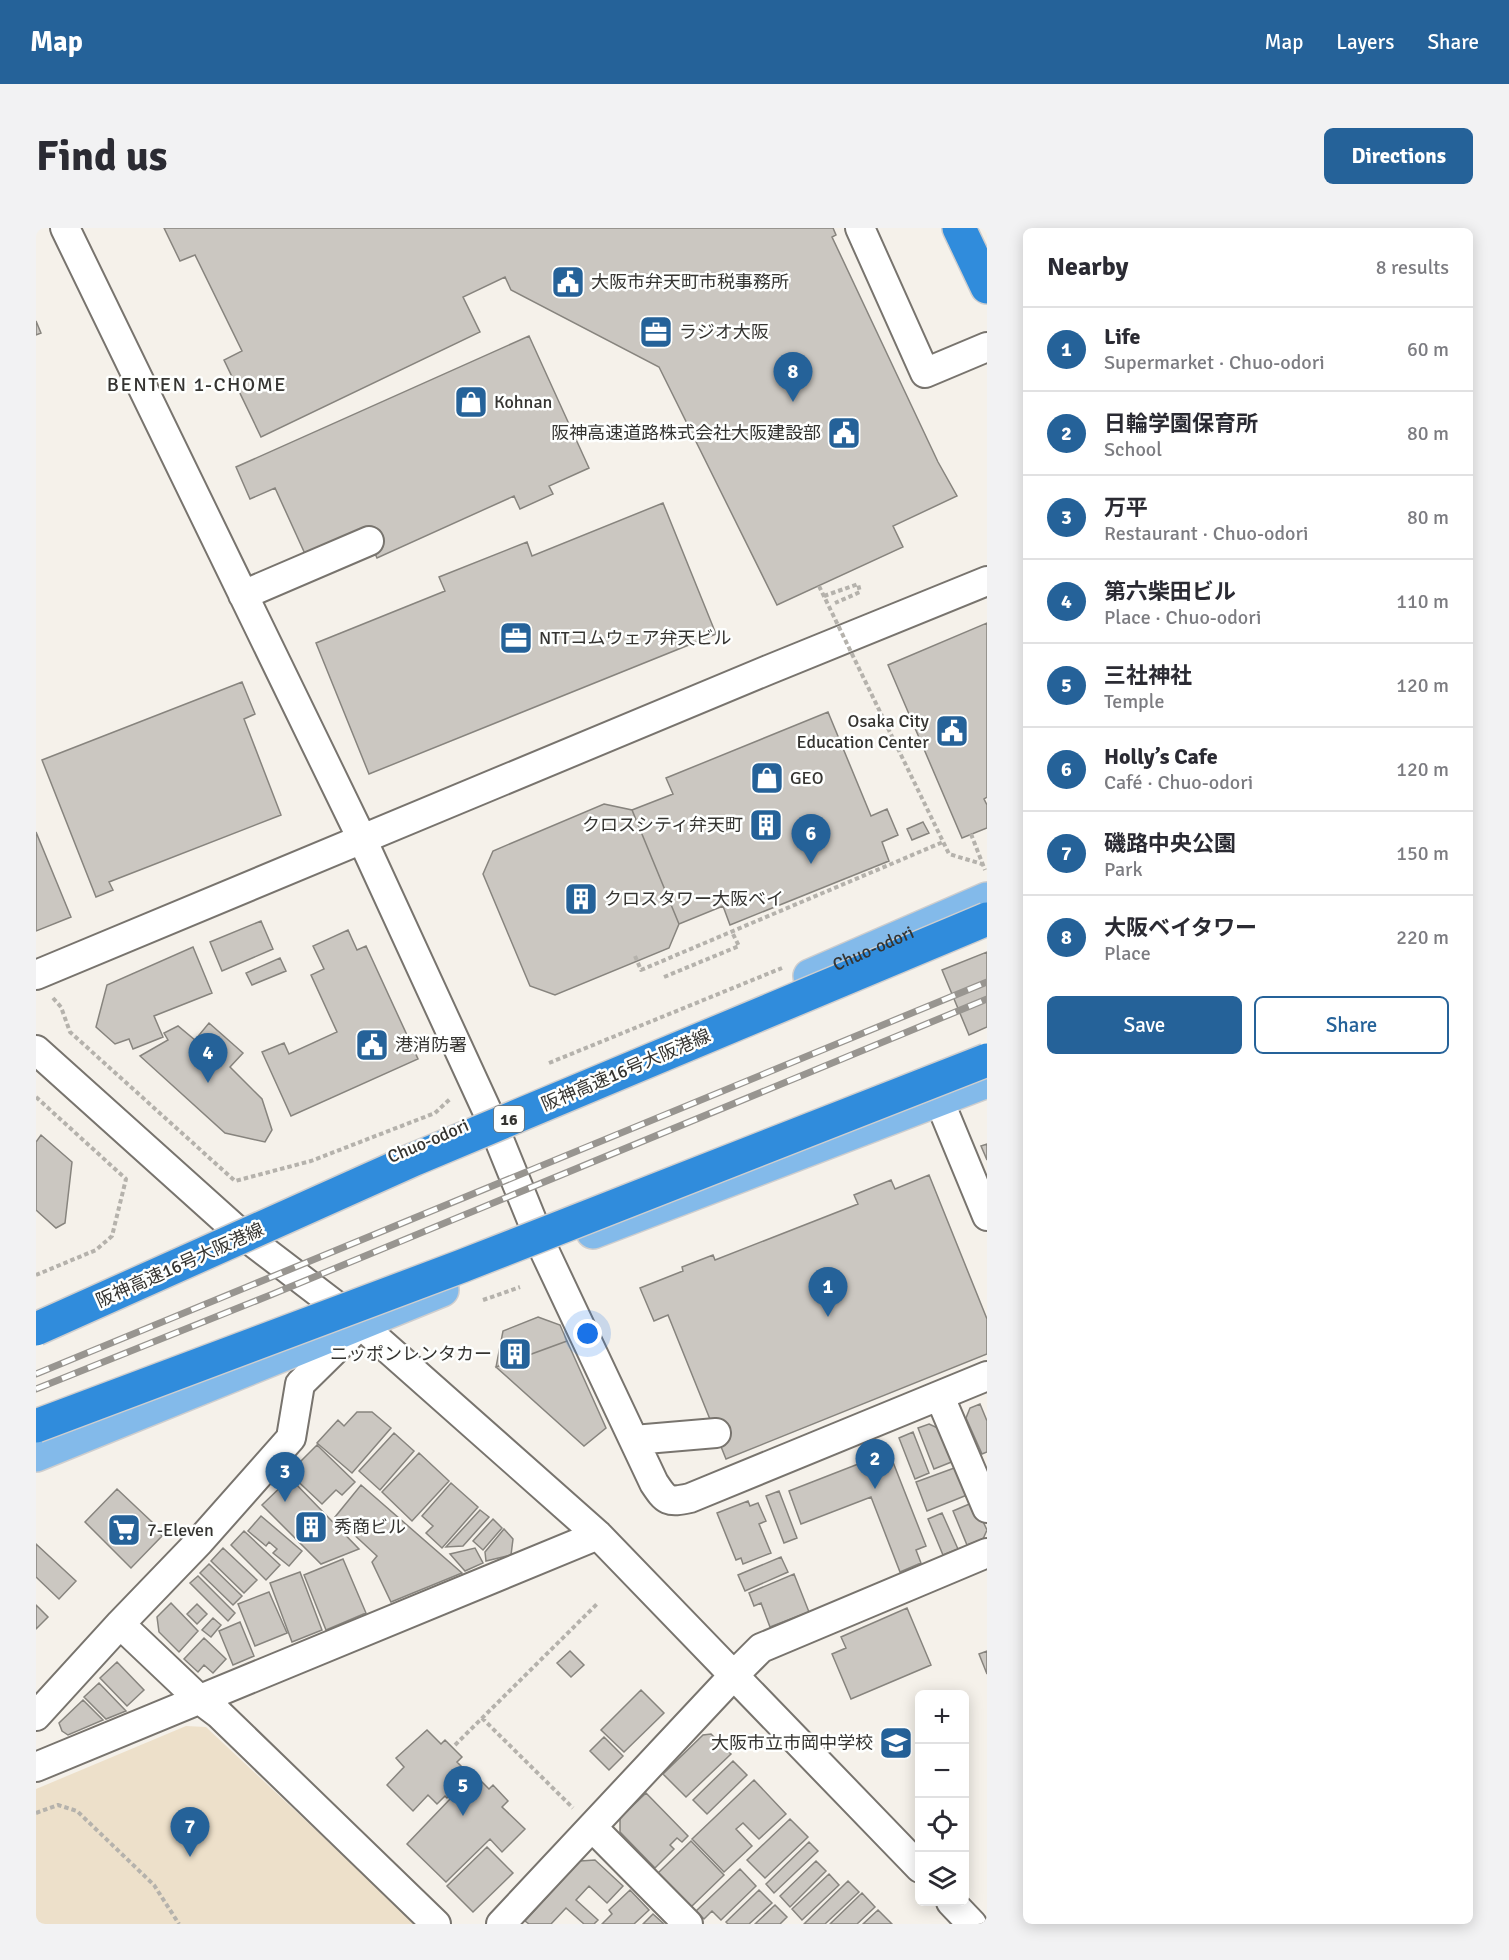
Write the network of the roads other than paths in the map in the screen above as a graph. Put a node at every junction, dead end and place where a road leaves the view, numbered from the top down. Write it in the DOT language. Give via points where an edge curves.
graph roads {
  1 [pos="64,228"];
  2 [pos="860,228"];
  3 [pos="959,228"];
  4 [pos="987,286"];
  5 [pos="987,347"];
  6 [pos="369,541"];
  7 [pos="987,581"];
  8 [pos="243,595"];
  9 [pos="362,839"];
  10 [pos="987,899"];
  11 [pos="987,919"];
  12 [pos="42,984"];
  13 [pos="36,1050"];
  14 [pos="987,1059"];
  15 [pos="987,1082"];
  16 [pos="939,1100"];
  17 [pos="489,1115"];
  18 [pos="987,1216"];
  19 [pos="233,1227"];
  20 [pos="544,1250"];
  21 [pos="36,1317"];
  22 [pos="360,1324"];
  23 [pos="36,1329"];
  24 [pos="987,1376"];
  25 [pos="940,1397"];
  26 [pos="36,1426"];
  27 [pos="716,1433"];
  28 [pos="634,1440"];
  29 [pos="36,1455"];
  30 [pos="987,1508"];
  31 [pos="598,1535"];
  32 [pos="987,1553"];
  33 [pos="120,1624"];
  34 [pos="734,1675"];
  35 [pos="199,1699"];
  36 [pos="36,1716"];
  37 [pos="36,1767"];
  38 [pos="592,1827"];
  39 [pos="915,1863"];
  40 [pos="955,1906"];
  41 [pos="436,1924"];
  42 [pos="501,1924"];
  43 [pos="688,1924"];
  44 [pos="972,1924"];
  1 -- 8 [label="street"];
  2 -- 5 [label="street" via="925,374"];
  3 -- 4 [label="highway"];
  6 -- 8 [label="street"];
  7 -- 9 [label="street"];
  8 -- 9 [label="street"];
  9 -- 12 [label="street"];
  9 -- 17 [label="street"];
  10 -- 17 [label="main road, Chuo-odori"];
  11 -- 23 [label="highway, 阪神高速16号大阪港線 / 16, bridge" via="415,1159"];
  13 -- 19 [label="street"];
  14 -- 26 [label="highway, bridge" via="473,1261"];
  15 -- 16 [label="main road"];
  16 -- 18 [label="street"];
  16 -- 20 [label="main road"];
  17 -- 19 [label="main road, Chuo-odori"];
  17 -- 20 [label="street"];
  19 -- 21 [label="main road, Chuo-odori"];
  19 -- 22 [label="street"];
  20 -- 22 [label="main road"];
  20 -- 28 [label="street"];
  22 -- 29 [label="main road"];
  22 -- 31 [label="street"];
  22 -- 33 [label="street" via="300,1384 291,1438"];
  24 -- 25 [label="street"];
  25 -- 28 [label="street" via="676,1502 663,1497"];
  25 -- 30 [label="street"];
  27 -- 28 [label="street"];
  31 -- 34 [label="street"];
  31 -- 35 [label="street"];
  32 -- 34 [label="street" via="761,1648"];
  33 -- 35 [label="street"];
  33 -- 36 [label="street"];
  34 -- 38 [label="street"];
  34 -- 39 [label="street"];
  35 -- 37 [label="street"];
  35 -- 41 [label="street"];
  38 -- 42 [label="street"];
  38 -- 43 [label="street"];
  40 -- 44 [label="street"];
}
